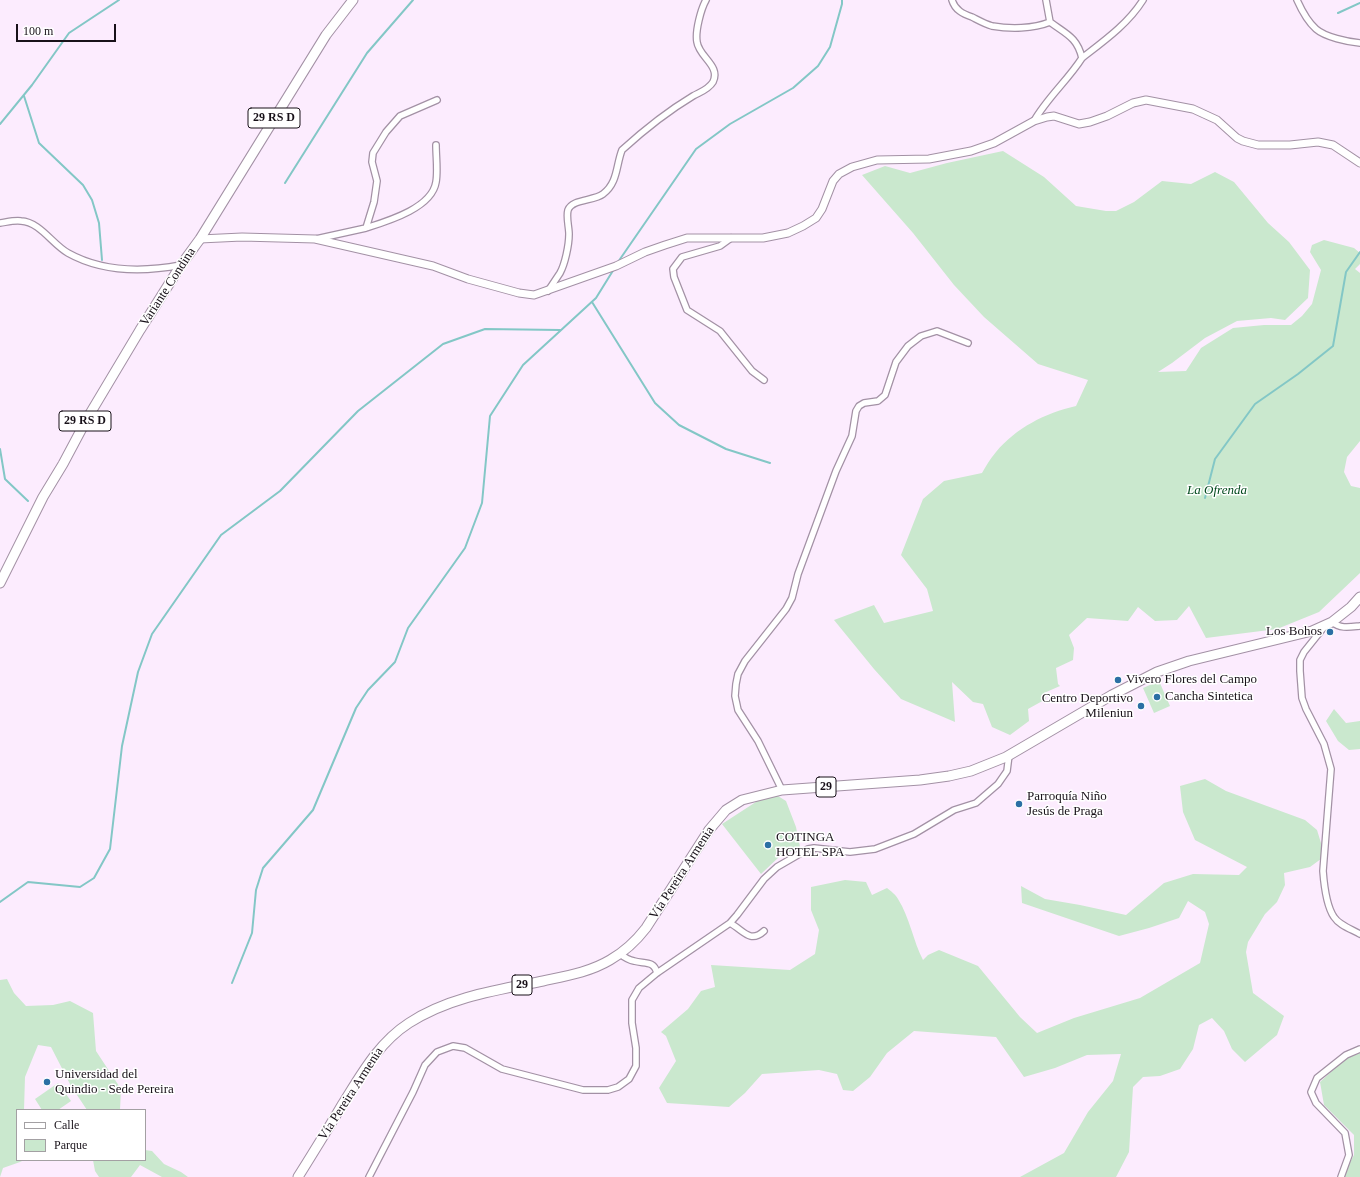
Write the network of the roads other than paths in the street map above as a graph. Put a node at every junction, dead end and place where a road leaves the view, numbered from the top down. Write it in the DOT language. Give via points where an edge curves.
graph roads {
  1 [pos="353,0"];
  2 [pos="706,0"];
  3 [pos="952,0"];
  4 [pos="1046,0"];
  5 [pos="1142,0"];
  6 [pos="1297,0"];
  7 [pos="1050,22"];
  8 [pos="1360,42"];
  9 [pos="1082,58"];
  10 [pos="438,100"];
  11 [pos="1034,121"];
  12 [pos="436,145"];
  13 [pos="1360,163"];
  14 [pos="0,223"];
  15 [pos="366,228"];
  16 [pos="731,237"];
  17 [pos="200,239"];
  18 [pos="315,239"];
  19 [pos="181,265"];
  20 [pos="548,291"];
  21 [pos="968,343"];
  22 [pos="764,380"];
  23 [pos="0,583"];
  24 [pos="1360,597"];
  25 [pos="1329,624"];
  26 [pos="1360,626"];
  27 [pos="1009,755"];
  28 [pos="782,790"];
  29 [pos="730,923"];
  30 [pos="764,931"];
  31 [pos="1360,934"];
  32 [pos="620,954"];
  33 [pos="657,973"];
  34 [pos="1360,1049"];
  35 [pos="298,1177"];
  36 [pos="369,1177"];
  37 [pos="1341,1177"];
  1 -- 17 [label="main road, Variante Condina / 29 RS D" via="326,34"];
  2 -- 20 [label="street" via="699,22 697,42 714,70 712,82 703,92 680,104 622,150 618,159 618,170 605,193 597,198 571,205 568,211 568,246 561,272"];
  3 -- 7 [label="street" via="960,12 991,26 1019,28 1042,26"];
  4 -- 7 [label="street"];
  5 -- 9 [label="street" via="1116,31"];
  6 -- 8 [label="street" via="1302,12 1316,29 1333,37"];
  7 -- 9 [label="street" via="1076,40"];
  9 -- 11 [label="street"];
  10 -- 15 [label="street" via="400,116 373,152 372,162 377,181"];
  11 -- 13 [label="street" via="1054,116 1079,124 1090,122 1146,100 1193,109 1217,120 1242,141 1258,145 1318,142 1333,144"];
  11 -- 16 [label="street" via="994,143 971,151 929,159 877,160 852,167 839,174 833,181 822,209 816,218 803,226 788,233 763,238"];
  12 -- 15 [label="street" via="436,183 427,200 399,217"];
  14 -- 19 [label="street" via="30,223 57,246 94,265 148,269"];
  15 -- 18 [label="street"];
  16 -- 20 [label="street" via="687,238"];
  16 -- 22 [label="street" via="720,246 682,257 674,269 674,276 687,310 720,332 752,372"];
  17 -- 18 [label="street"];
  17 -- 19 [label="main road, Variante Condina / 29 RS D"];
  18 -- 20 [label="street" via="434,266 468,279 519,293 534,296"];
  19 -- 23 [label="main road, Variante Condina / 29 RS D" via="88,417 43,497"];
  21 -- 28 [label="street" via="938,331 921,336 908,346 896,362 885,395 878,401 859,406 852,436 836,471 798,574 792,598 738,674 735,696 738,710 758,741"];
  24 -- 25 [label="main road, Vía Pereira Armenia / 29"];
  25 -- 26 [label="street" via="1341,628"];
  25 -- 27 [label="main road, Vía Pereira Armenia / 29" via="1302,634 1188,661 1157,672"];
  25 -- 31 [label="street" via="1300,660 1302,698 1324,744 1331,769 1324,886 1334,917 1341,924"];
  27 -- 28 [label="main road, Vía Pereira Armenia / 29" via="971,771 936,778"];
  27 -- 29 [label="street" via="1007,771 998,784 976,803 954,810 914,834 875,849 850,852 808,849 776,867"];
  28 -- 32 [label="main road, Vía Pereira Armenia / 29" via="742,800 720,815 701,840 652,920 640,936"];
  29 -- 30 [label="street" via="749,936 759,936"];
  29 -- 33 [label="street"];
  32 -- 33 [label="street" via="629,960 654,965"];
  32 -- 35 [label="main road, Vía Pereira Armenia / 29" via="582,972 453,1002 408,1023 373,1057"];
  33 -- 36 [label="street" via="639,988 632,1000 636,1066 629,1079 618,1087 608,1090 583,1090 502,1069 465,1048 453,1046 437,1052 425,1065"];
  34 -- 37 [label="street" via="1346,1055 1317,1078 1311,1092 1316,1103 1345,1133 1349,1155"];
}
